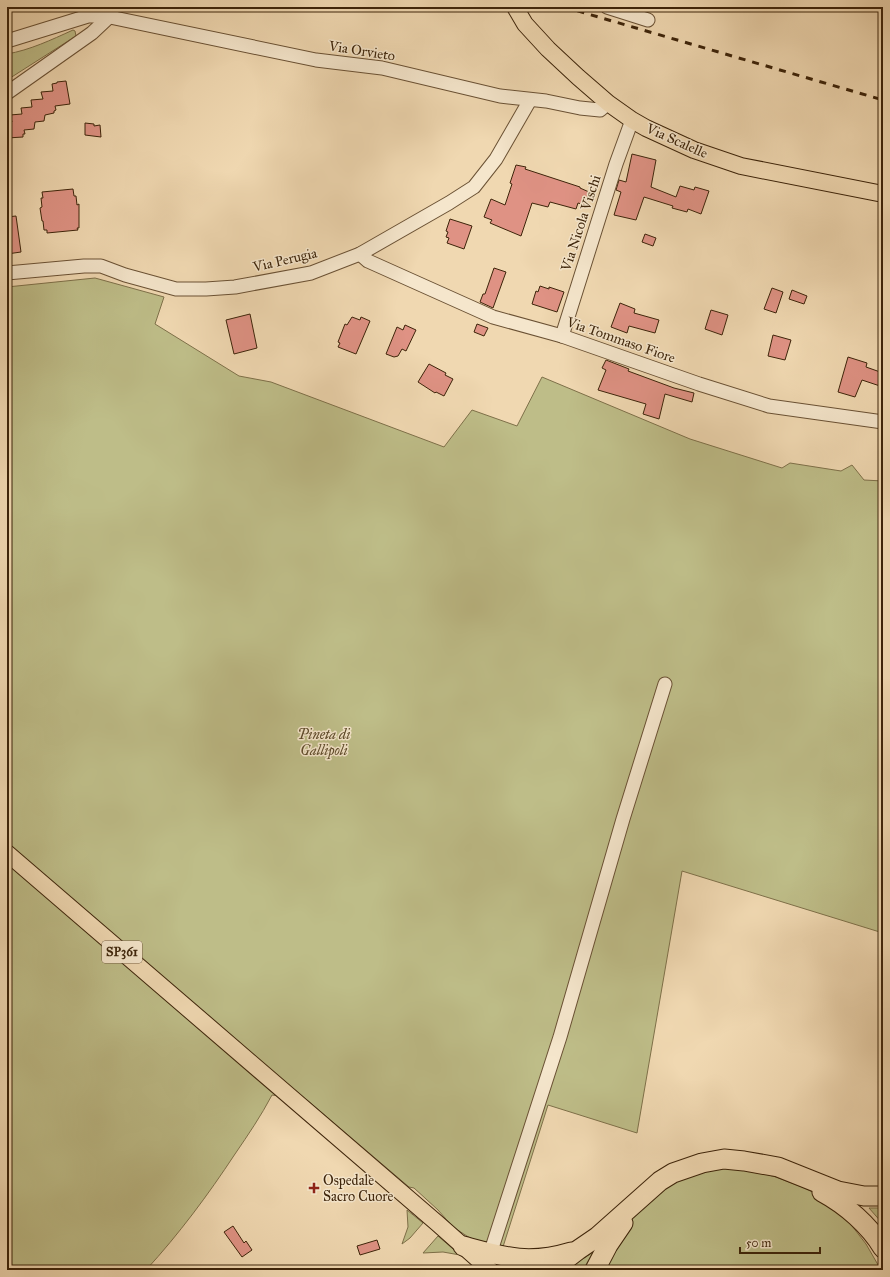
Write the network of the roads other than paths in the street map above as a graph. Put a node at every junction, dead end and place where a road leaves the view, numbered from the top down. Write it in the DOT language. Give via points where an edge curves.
graph roads {
  1 [pos="514,7"];
  2 [pos="607,7"];
  3 [pos="111,12"];
  4 [pos="648,20"];
  5 [pos="7,41"];
  6 [pos="7,93"];
  7 [pos="530,100"];
  8 [pos="608,103"];
  9 [pos="632,120"];
  10 [pos="883,194"];
  11 [pos="360,254"];
  12 [pos="7,273"];
  13 [pos="562,336"];
  14 [pos="883,422"];
  15 [pos="665,684"];
  16 [pos="7,853"];
  17 [pos="763,1164"];
  18 [pos="883,1196"];
  19 [pos="636,1204"];
  20 [pos="608,1245"];
  21 [pos="463,1246"];
  22 [pos="883,1248"];
  23 [pos="578,1250"];
  24 [pos="490,1262"];
  25 [pos="552,1270"];
  26 [pos="596,1270"];
  27 [pos="600,1270"];
  1 -- 8 [label="main road, Via Scalelle" via="525,24 548,49"];
  2 -- 4 [label="street"];
  3 -- 5 [label="street, Via Orvieto" via="88,16"];
  3 -- 6 [label="street" via="92,33"];
  3 -- 7 [label="street, Via Orvieto" via="316,60 382,68 500,96"];
  7 -- 8 [label="street, Via Orvieto" via="600,110"];
  7 -- 11 [label="street, Via Perugia" via="496,159 474,187"];
  8 -- 9 [label="main road, Via Scalelle"];
  9 -- 10 [label="main road, Via Scalelle" via="694,150 740,166"];
  9 -- 13 [label="street, Via Nicola Vischi"];
  11 -- 12 [label="street, Via Perugia" via="311,273 235,287 206,289 176,289 101,266"];
  11 -- 13 [label="street, Via Tommaso Fiore" via="368,261 493,318"];
  13 -- 14 [label="street, Via Tommaso Fiore" via="769,406"];
  15 -- 24 [label="street"];
  16 -- 21 [label="main road, SP361"];
  17 -- 18 [label="highway" via="778,1167 838,1191 864,1196"];
  17 -- 19 [label="highway" via="724,1159 686,1168 660,1181"];
  17 -- 22 [label="highway" via="830,1196 859,1218"];
  19 -- 20 [label="highway"];
  19 -- 23 [label="highway"];
  20 -- 26 [label="highway"];
  20 -- 27 [label="highway"];
  21 -- 24 [label="highway"];
  23 -- 24 [label="highway" via="542,1259 504,1257"];
  23 -- 25 [label="highway"];
}
